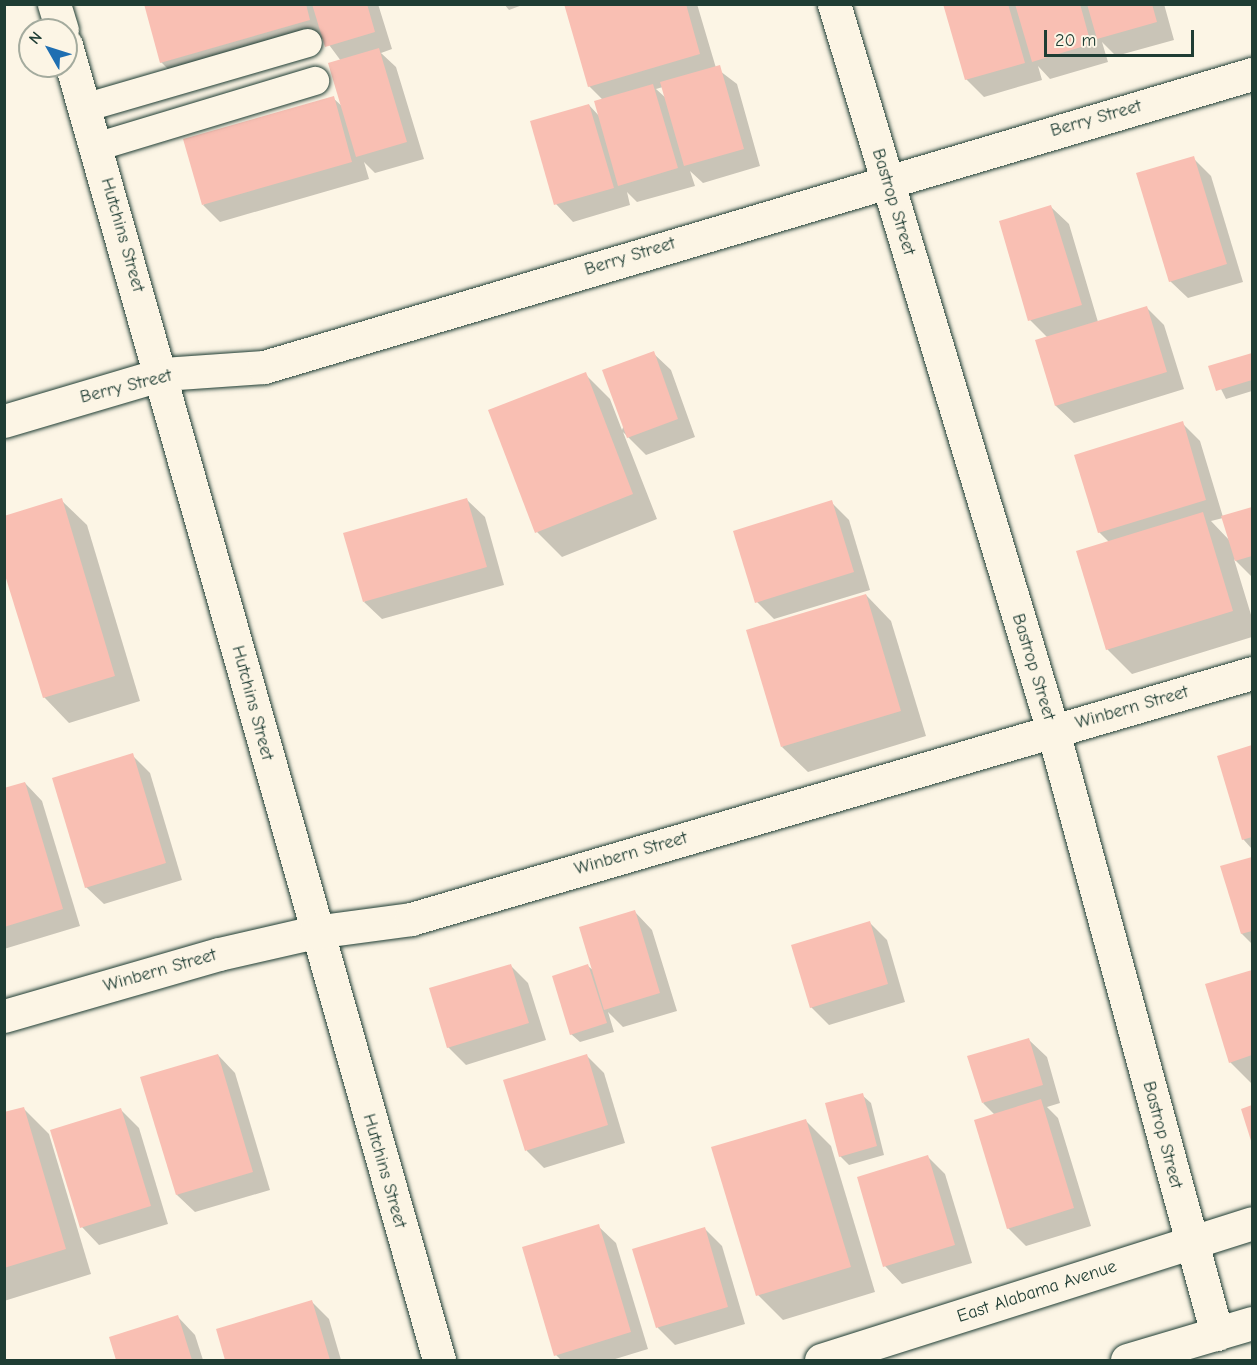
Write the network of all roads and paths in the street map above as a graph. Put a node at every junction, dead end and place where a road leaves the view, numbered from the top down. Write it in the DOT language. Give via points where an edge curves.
graph roads {
  1 [pos="834,4"];
  2 [pos="308,43"];
  3 [pos="1252,74"];
  4 [pos="75,78"];
  5 [pos="315,81"];
  6 [pos="84,108"];
  7 [pos="96,147"];
  8 [pos="886,180"];
  9 [pos="163,374"];
  10 [pos="4,421"];
  11 [pos="1252,673"];
  12 [pos="1053,731"];
  13 [pos="315,932"];
  14 [pos="4,1016"];
  15 [pos="1252,1223"];
  16 [pos="1192,1241"];
  17 [pos="1252,1323"];
  18 [pos="1217,1334"];
  19 [pos="439,1360"];
  20 [pos="821,1360"];
  21 [pos="1127,1360"];
  1 -- 8 [label="street, Bastrop Street"];
  2 -- 6 [label="lane"];
  3 -- 8 [label="street, Berry Street"];
  4 -- 6 [label="street, Hutchins Street"];
  5 -- 7 [label="lane"];
  6 -- 7 [label="street, Hutchins Street"];
  7 -- 9 [label="street, Hutchins Street"];
  8 -- 9 [label="street, Berry Street" via="264,367"];
  8 -- 12 [label="street, Bastrop Street"];
  9 -- 10 [label="street, Berry Street"];
  9 -- 13 [label="street, Hutchins Street"];
  11 -- 12 [label="street, Winbern Street"];
  12 -- 13 [label="street, Winbern Street" via="411,919"];
  12 -- 16 [label="street, Bastrop Street"];
  13 -- 14 [label="street, Winbern Street"];
  13 -- 19 [label="street, Hutchins Street"];
  15 -- 16 [label="street, East Alabama Avenue"];
  16 -- 18 [label="street, Bastrop Street"];
  16 -- 20 [label="street, East Alabama Avenue"];
  17 -- 18 [label="street"];
  18 -- 21 [label="street"];
}
